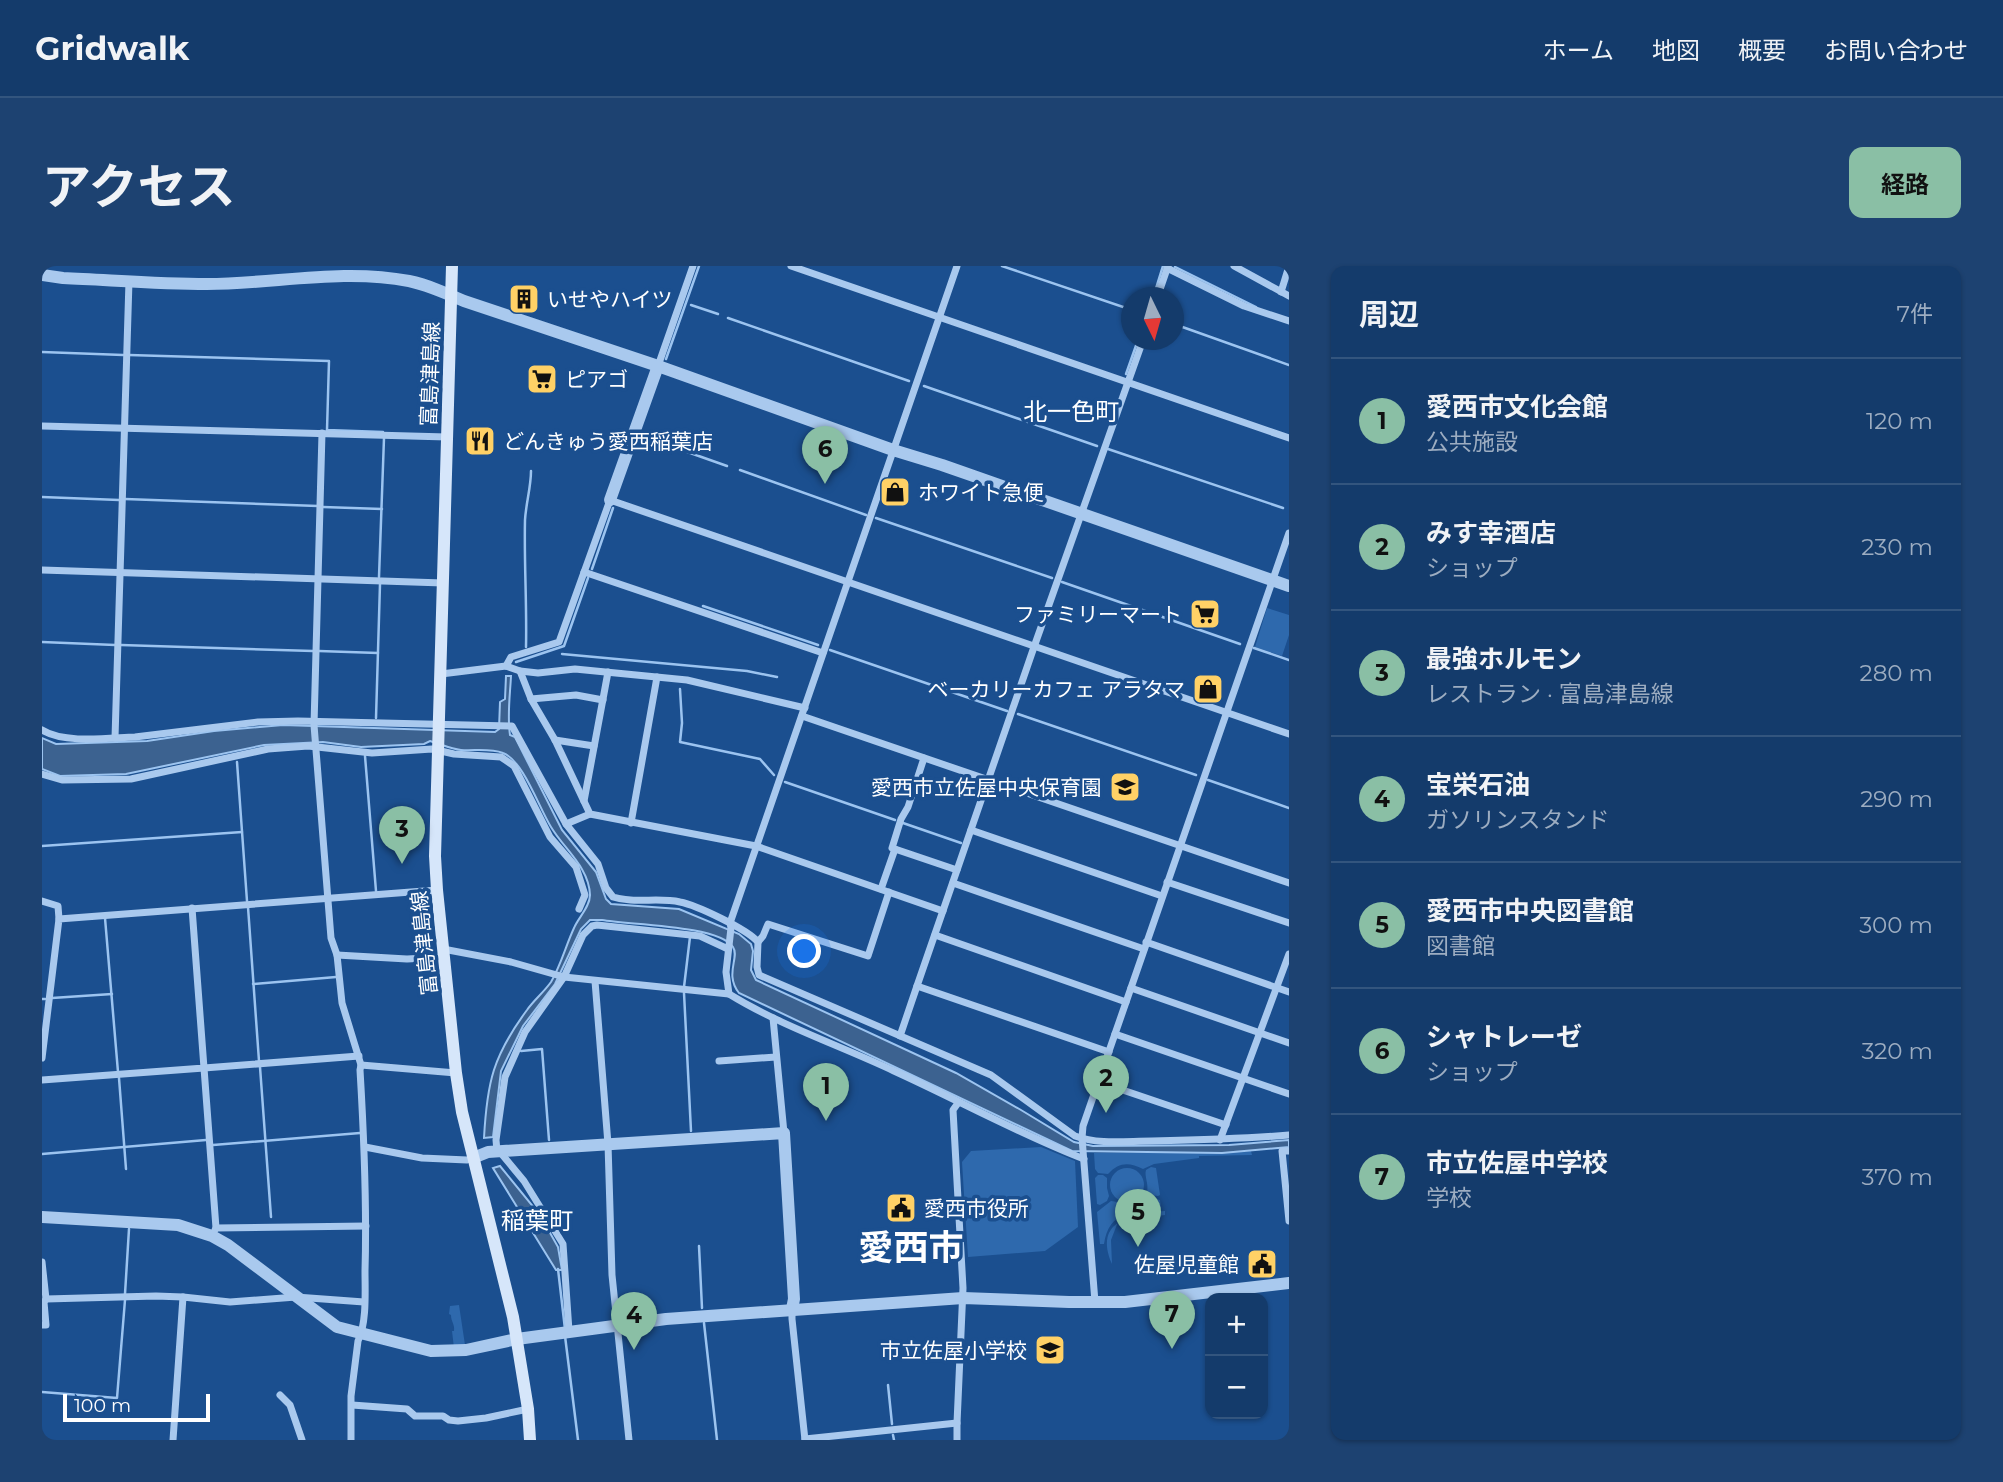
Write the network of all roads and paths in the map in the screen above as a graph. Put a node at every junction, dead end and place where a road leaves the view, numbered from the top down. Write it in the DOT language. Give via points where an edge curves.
graph roads {
  1 [pos="452,266"];
  2 [pos="693,266"];
  3 [pos="791,266"];
  4 [pos="957,266"];
  5 [pos="1234,266"];
  6 [pos="1289,266"];
  7 [pos="1168,267"];
  8 [pos="42,275"];
  9 [pos="129,281"];
  10 [pos="1161,287"];
  11 [pos="1281,292"];
  12 [pos="452,296"];
  13 [pos="1289,296"];
  14 [pos="940,317"];
  15 [pos="1289,321"];
  16 [pos="1139,350"];
  17 [pos="658,366"];
  18 [pos="1127,383"];
  19 [pos="42,426"];
  20 [pos="124,429"];
  21 [pos="322,433"];
  22 [pos="447,437"];
  23 [pos="1289,438"];
  24 [pos="893,450"];
  25 [pos="610,500"];
  26 [pos="1080,514"];
  27 [pos="1289,533"];
  28 [pos="42,570"];
  29 [pos="120,572"];
  30 [pos="584,572"];
  31 [pos="319,579"];
  32 [pos="1272,580"];
  33 [pos="848,582"];
  34 [pos="443,583"];
  35 [pos="1289,586"];
  36 [pos="1034,647"];
  37 [pos="823,653"];
  38 [pos="506,666"];
  39 [pos="520,671"];
  40 [pos="608,672"];
  41 [pos="441,674"];
  42 [pos="657,677"];
  43 [pos="531,699"];
  44 [pos="603,700"];
  45 [pos="804,712"];
  46 [pos="1226,713"];
  47 [pos="314,723"];
  48 [pos="440,725"];
  49 [pos="42,730"];
  50 [pos="1289,734"];
  51 [pos="115,737"];
  52 [pos="555,740"];
  53 [pos="315,745"];
  54 [pos="594,746"];
  55 [pos="439,748"];
  56 [pos="924,758"];
  57 [pos="42,774"];
  58 [pos="989,779"];
  59 [pos="583,801"];
  60 [pos="590,814"];
  61 [pos="631,823"];
  62 [pos="566,824"];
  63 [pos="971,830"];
  64 [pos="756,846"];
  65 [pos="1181,846"];
  66 [pos="895,849"];
  67 [pos="957,870"];
  68 [pos="1167,882"];
  69 [pos="953,883"];
  70 [pos="1289,883"];
  71 [pos="437,890"];
  72 [pos="885,891"];
  73 [pos="1162,896"];
  74 [pos="328,898"];
  75 [pos="42,901"];
  76 [pos="192,908"];
  77 [pos="579,909"];
  78 [pos="943,911"];
  79 [pos="59,919"];
  80 [pos="1289,923"];
  81 [pos="730,925"];
  82 [pos="935,935"];
  83 [pos="758,942"];
  84 [pos="1145,945"];
  85 [pos="729,947"];
  86 [pos="444,953"];
  87 [pos="1289,954"];
  88 [pos="337,955"];
  89 [pos="560,975"];
  90 [pos="594,981"];
  91 [pos="917,986"];
  92 [pos="1276,987"];
  93 [pos="1131,988"];
  94 [pos="1289,992"];
  95 [pos="729,994"];
  96 [pos="1126,1002"];
  97 [pos="773,1018"];
  98 [pos="1259,1033"];
  99 [pos="1115,1034"];
  100 [pos="900,1036"];
  101 [pos="1289,1043"];
  102 [pos="1109,1052"];
  103 [pos="359,1056"];
  104 [pos="42,1058"];
  105 [pos="776,1058"];
  106 [pos="719,1061"];
  107 [pos="361,1065"];
  108 [pos="204,1068"];
  109 [pos="456,1073"];
  110 [pos="1243,1078"];
  111 [pos="42,1080"];
  112 [pos="1099,1082"];
  113 [pos="1289,1094"];
  114 [pos="957,1103"];
  115 [pos="1226,1125"];
  116 [pos="784,1133"];
  117 [pos="1289,1135"];
  118 [pos="1220,1140"];
  119 [pos="1083,1141"];
  120 [pos="608,1144"];
  121 [pos="365,1147"];
  122 [pos="498,1151"];
  123 [pos="1289,1151"];
  124 [pos="1084,1156"];
  125 [pos="473,1158"];
  126 [pos="42,1217"];
  127 [pos="1289,1221"];
  128 [pos="366,1226"];
  129 [pos="214,1232"];
  130 [pos="42,1262"];
  131 [pos="1289,1283"];
  132 [pos="184,1297"];
  133 [pos="296,1297"];
  134 [pos="963,1298"];
  135 [pos="46,1299"];
  136 [pos="364,1302"];
  137 [pos="1096,1302"];
  138 [pos="792,1309"];
  139 [pos="616,1324"];
  140 [pos="42,1325"];
  141 [pos="566,1331"];
  142 [pos="362,1332"];
  143 [pos="517,1339"];
  144 [pos="280,1395"];
  145 [pos="352,1405"];
  146 [pos="528,1409"];
  147 [pos="957,1423"];
  148 [pos="173,1440"];
  149 [pos="302,1440"];
  150 [pos="351,1440"];
  151 [pos="530,1440"];
  152 [pos="629,1440"];
  153 [pos="805,1440"];
  154 [pos="957,1440"];
  1 -- 12 [label="main road, 富島津島線"];
  2 -- 17 [label="street"];
  3 -- 14 [label="street"];
  4 -- 14 [label="street"];
  5 -- 11 [label="street"];
  6 -- 11 [label="street"];
  7 -- 10 [label="street"];
  7 -- 15 [label="street" via="1244,306"];
  8 -- 9 [label="street"];
  9 -- 12 [label="street" via="207,284 361,276 411,282"];
  9 -- 20 [label="street"];
  11 -- 13 [label="street"];
  12 -- 17 [label="street"];
  12 -- 22 [label="main road, 富島津島線"];
  14 -- 18 [label="street"];
  14 -- 24 [label="street"];
  16 -- 18 [label="street"];
  17 -- 24 [label="street"];
  17 -- 25 [label="street"];
  18 -- 23 [label="street"];
  18 -- 26 [label="street"];
  19 -- 20 [label="street"];
  20 -- 21 [label="street"];
  20 -- 29 [label="street"];
  21 -- 22 [label="street"];
  21 -- 31 [label="street"];
  22 -- 34 [label="main road, 富島津島線"];
  24 -- 26 [label="street"];
  24 -- 33 [label="street"];
  25 -- 30 [label="street"];
  25 -- 33 [label="street"];
  26 -- 32 [label="street"];
  26 -- 36 [label="street"];
  27 -- 32 [label="street"];
  28 -- 29 [label="street"];
  29 -- 31 [label="street"];
  29 -- 51 [label="street"];
  30 -- 37 [label="street"];
  30 -- 38 [label="street" via="559,642 511,657"];
  31 -- 34 [label="street"];
  31 -- 47 [label="street"];
  32 -- 35 [label="street"];
  32 -- 46 [label="street"];
  33 -- 36 [label="street"];
  33 -- 37 [label="street"];
  34 -- 41 [label="main road, 富島津島線"];
  36 -- 46 [label="street"];
  36 -- 58 [label="street"];
  37 -- 45 [label="street"];
  38 -- 39 [label="street"];
  38 -- 41 [label="street"];
  39 -- 40 [label="street"];
  39 -- 43 [label="street"];
  40 -- 42 [label="street"];
  40 -- 44 [label="street"];
  41 -- 48 [label="main road, 富島津島線"];
  42 -- 45 [label="street" via="687,680"];
  42 -- 61 [label="street"];
  43 -- 44 [label="street" via="576,695"];
  43 -- 52 [label="street"];
  44 -- 54 [label="street"];
  45 -- 56 [label="street"];
  45 -- 64 [label="street"];
  46 -- 50 [label="street"];
  46 -- 65 [label="street"];
  47 -- 48 [label="street"];
  47 -- 51 [label="street" via="258,723"];
  47 -- 53 [label="street"];
  48 -- 55 [label="main road, 富島津島線"];
  48 -- 62 [label="street" via="512,726"];
  49 -- 51 [label="street" via="60,738"];
  52 -- 54 [label="street"];
  52 -- 59 [label="street"];
  53 -- 55 [label="street" via="372,752"];
  53 -- 57 [label="street" via="268,749 131,779 62,780"];
  53 -- 74 [label="street"];
  54 -- 59 [label="street"];
  55 -- 71 [label="main road, 富島津島線"];
  55 -- 77 [label="street" via="454,754 501,757 514,766 550,837 576,867 585,895"];
  56 -- 58 [label="street"];
  56 -- 66 [label="street"];
  58 -- 63 [label="street"];
  58 -- 65 [label="street"];
  59 -- 60 [label="street"];
  60 -- 61 [label="street"];
  60 -- 62 [label="street"];
  61 -- 64 [label="street"];
  62 -- 81 [label="street" via="598,864 613,897 680,902"];
  63 -- 67 [label="street"];
  63 -- 73 [label="street"];
  64 -- 72 [label="street"];
  64 -- 81 [label="street"];
  65 -- 68 [label="street"];
  65 -- 70 [label="street"];
  66 -- 67 [label="street"];
  66 -- 72 [label="street"];
  67 -- 69 [label="street"];
  68 -- 73 [label="street"];
  68 -- 80 [label="street"];
  69 -- 78 [label="street"];
  69 -- 84 [label="street"];
  71 -- 74 [label="street"];
  71 -- 86 [label="main road, 富島津島線"];
  72 -- 78 [label="street"];
  72 -- 83 [label="street" via="868,956 768,924"];
  73 -- 84 [label="street"];
  74 -- 76 [label="street"];
  74 -- 88 [label="street"];
  75 -- 79 [label="street" via="58,906"];
  76 -- 79 [label="street"];
  76 -- 108 [label="street"];
  78 -- 82 [label="street"];
  79 -- 104 [label="street"];
  81 -- 83 [label="street"];
  81 -- 85 [label="street"];
  82 -- 91 [label="street"];
  82 -- 96 [label="street"];
  83 -- 100 [label="street" via="759,975"];
  84 -- 92 [label="street"];
  84 -- 93 [label="street"];
  85 -- 89 [label="street" via="700,936 597,925 583,935"];
  85 -- 95 [label="street"];
  86 -- 88 [label="street" via="407,959"];
  86 -- 89 [label="street" via="511,962"];
  86 -- 109 [label="main road, 富島津島線"];
  87 -- 92 [label="street"];
  88 -- 103 [label="street" via="342,1003"];
  89 -- 90 [label="street"];
  89 -- 122 [label="street" via="525,1032 505,1077"];
  90 -- 95 [label="street"];
  90 -- 120 [label="street"];
  91 -- 100 [label="street"];
  91 -- 102 [label="street"];
  92 -- 94 [label="street"];
  92 -- 98 [label="street"];
  93 -- 96 [label="street"];
  93 -- 98 [label="street"];
  95 -- 97 [label="street"];
  96 -- 99 [label="street"];
  97 -- 105 [label="street"];
  97 -- 114 [label="street"];
  98 -- 101 [label="street"];
  98 -- 110 [label="street"];
  99 -- 102 [label="street"];
  99 -- 110 [label="street"];
  100 -- 119 [label="street" via="992,1075"];
  102 -- 112 [label="street"];
  103 -- 107 [label="street"];
  103 -- 108 [label="street"];
  105 -- 106 [label="street"];
  105 -- 116 [label="street"];
  107 -- 109 [label="street"];
  107 -- 121 [label="street"];
  108 -- 111 [label="street"];
  108 -- 129 [label="street"];
  109 -- 125 [label="main road, 富島津島線"];
  110 -- 113 [label="street"];
  110 -- 115 [label="street"];
  112 -- 115 [label="street"];
  112 -- 119 [label="street" via="1083,1126"];
  114 -- 124 [label="street" via="1053,1147"];
  114 -- 134 [label="street" via="953,1110"];
  115 -- 118 [label="street"];
  116 -- 120 [label="street"];
  116 -- 138 [label="street"];
  117 -- 118 [label="street"];
  118 -- 119 [label="street"];
  119 -- 124 [label="street"];
  120 -- 122 [label="street"];
  120 -- 139 [label="street"];
  121 -- 125 [label="street" via="422,1158"];
  121 -- 128 [label="street"];
  122 -- 125 [label="street"];
  122 -- 141 [label="street" via="524,1181 563,1244"];
  123 -- 127 [label="street" via="1282,1151"];
  124 -- 137 [label="street"];
  125 -- 143 [label="main road, 富島津島線"];
  126 -- 129 [label="street" via="158,1223"];
  128 -- 129 [label="street"];
  128 -- 136 [label="street"];
  129 -- 133 [label="street"];
  130 -- 135 [label="street"];
  131 -- 137 [label="street"];
  132 -- 133 [label="street" via="230,1302"];
  132 -- 135 [label="street"];
  132 -- 148 [label="street"];
  133 -- 136 [label="street"];
  133 -- 142 [label="street" via="337,1327"];
  134 -- 137 [label="street"];
  134 -- 138 [label="street"];
  134 -- 147 [label="street"];
  135 -- 140 [label="street" via="46,1325"];
  136 -- 142 [label="street"];
  138 -- 139 [label="street"];
  138 -- 153 [label="street"];
  139 -- 141 [label="street"];
  139 -- 152 [label="street"];
  141 -- 143 [label="street"];
  142 -- 143 [label="street" via="431,1351 466,1350"];
  142 -- 145 [label="street"];
  143 -- 146 [label="main road, 富島津島線"];
  144 -- 149 [label="street" via="289,1405"];
  145 -- 146 [label="street" via="407,1409 415,1416 457,1421"];
  145 -- 150 [label="street"];
  146 -- 151 [label="main road, 富島津島線"];
  147 -- 153 [label="street"];
  147 -- 154 [label="street"];
}
